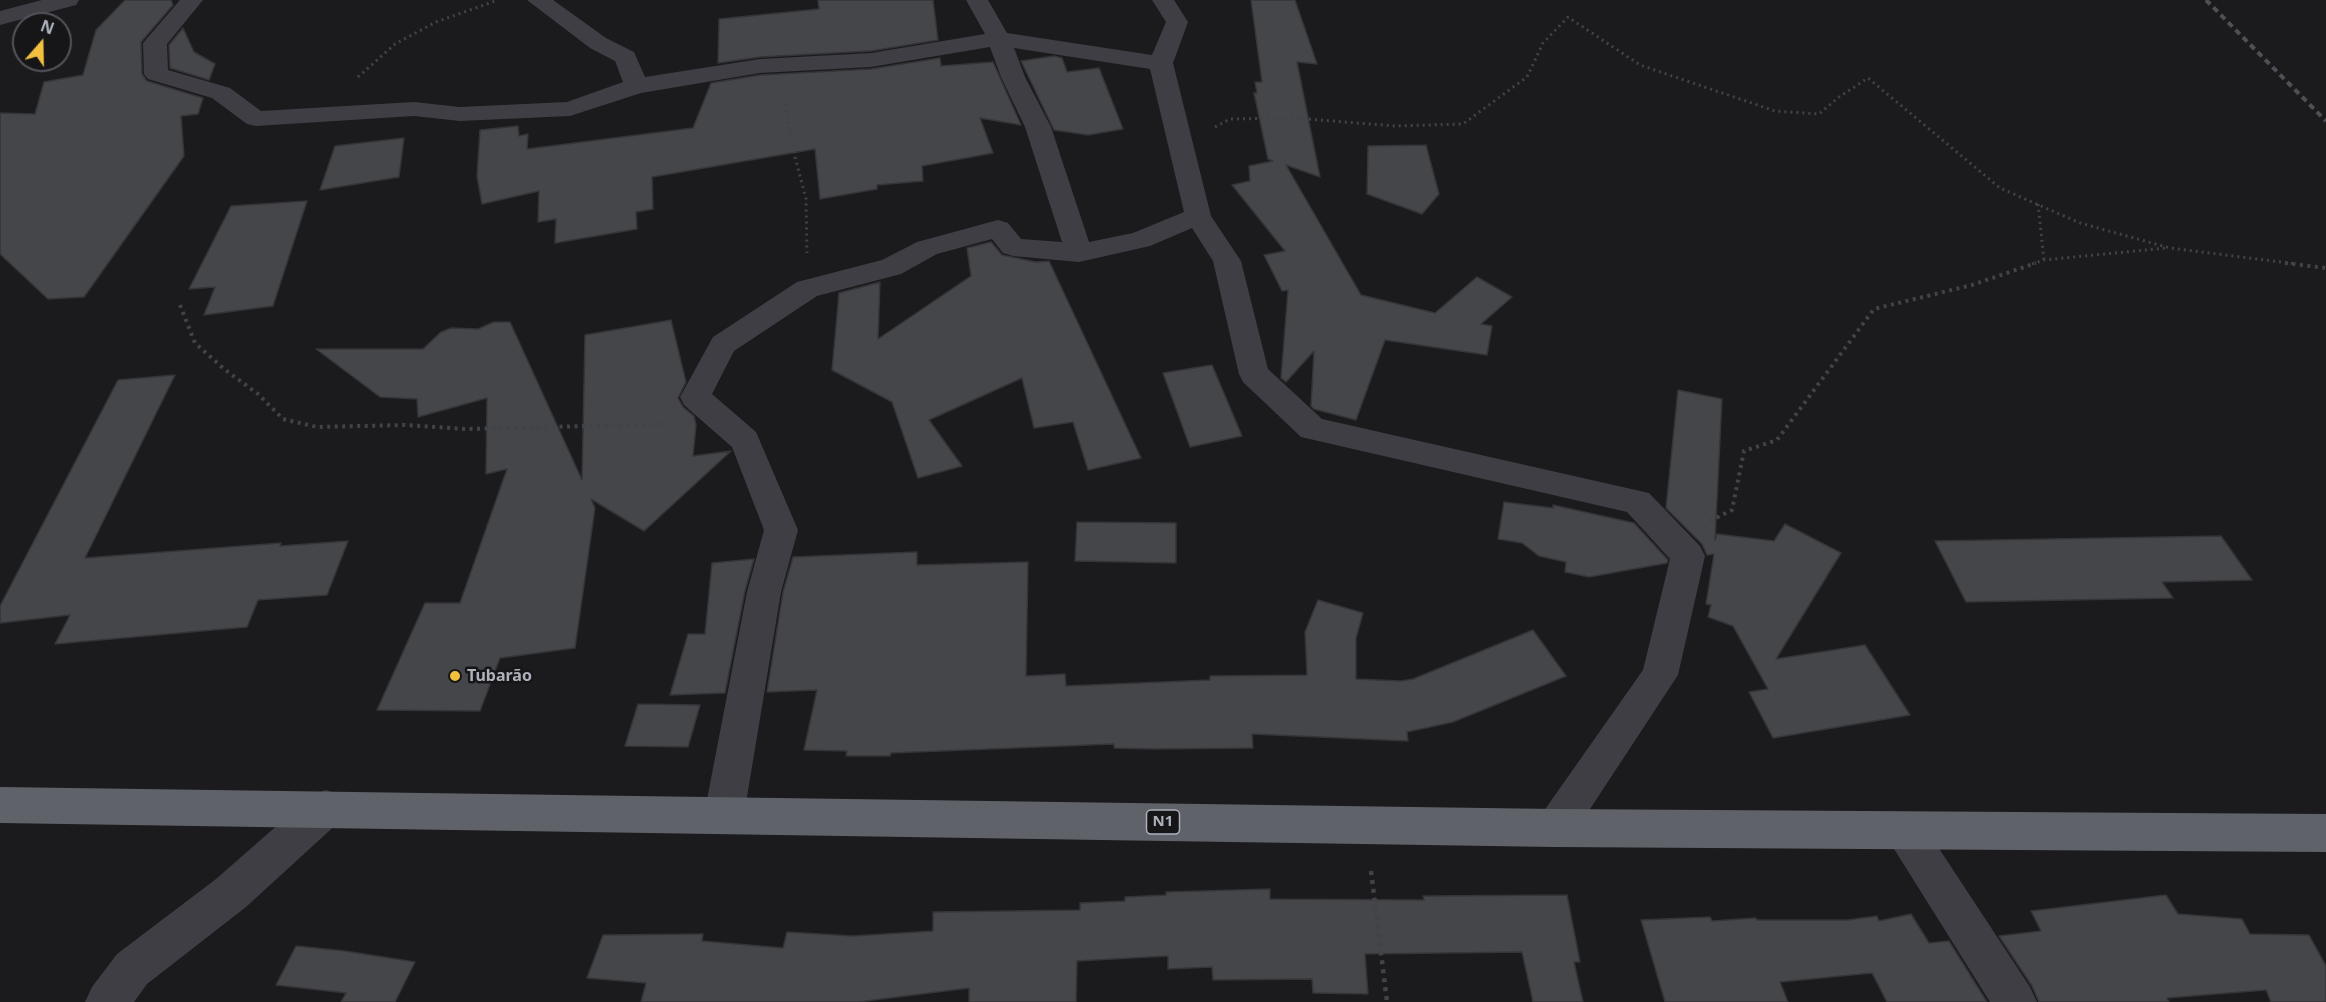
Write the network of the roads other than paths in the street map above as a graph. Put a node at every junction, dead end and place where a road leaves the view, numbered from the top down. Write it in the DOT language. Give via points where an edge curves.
graph roads {
  1 [pos="68,0"];
  2 [pos="192,0"];
  3 [pos="538,0"];
  4 [pos="977,0"];
  5 [pos="1163,0"];
  6 [pos="0,18"];
  7 [pos="999,39"];
  8 [pos="1161,63"];
  9 [pos="636,86"];
  10 [pos="1198,216"];
  11 [pos="1079,253"];
  12 [pos="0,805"];
  13 [pos="326,808"];
  14 [pos="724,815"];
  15 [pos="1555,828"];
  16 [pos="1905,831"];
  17 [pos="2326,833"];
  18 [pos="107,1002"];
  19 [pos="2015,1002"];
  1 -- 6 [label="street"];
  2 -- 9 [label="street" via="155,43 156,74 221,93 256,119 414,109 460,114 570,110"];
  3 -- 9 [label="street" via="598,43 626,57"];
  4 -- 7 [label="street"];
  5 -- 8 [label="street" via="1177,22"];
  7 -- 8 [label="street"];
  7 -- 9 [label="street" via="870,60 776,65"];
  7 -- 11 [label="street" via="1038,127"];
  8 -- 10 [label="street"];
  10 -- 11 [label="street" via="1140,240"];
  10 -- 15 [label="street" via="1227,261 1254,374 1312,429 1637,502 1688,556 1660,675"];
  11 -- 14 [label="street" via="1013,247 998,229 927,248 891,267 807,290 723,344 695,397 745,440 782,530 764,592"];
  12 -- 13 [label="highway, N1"];
  13 -- 14 [label="highway, N1"];
  13 -- 18 [label="street" via="231,893 132,969"];
  14 -- 15 [label="highway, N1"];
  15 -- 16 [label="highway, N1"];
  16 -- 17 [label="highway, N1"];
  16 -- 19 [label="street"];
}
